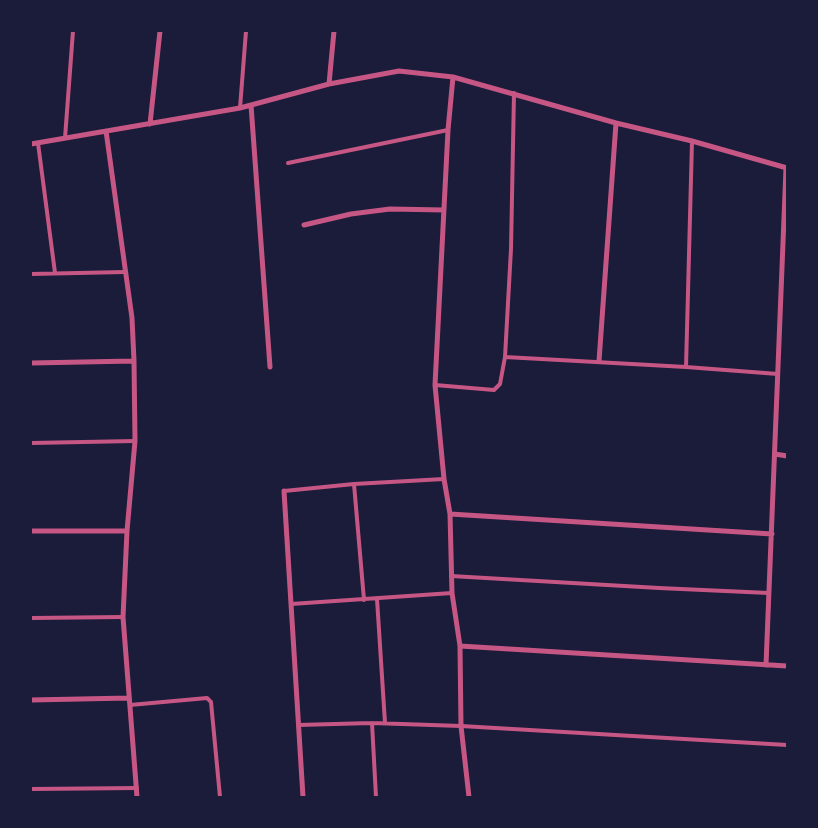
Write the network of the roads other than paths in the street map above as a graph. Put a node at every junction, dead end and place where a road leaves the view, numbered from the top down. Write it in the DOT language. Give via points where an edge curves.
graph roads {
  1 [pos="73,31"];
  2 [pos="160,31"];
  3 [pos="246,31"];
  4 [pos="334,31"];
  5 [pos="453,77"];
  6 [pos="329,84"];
  7 [pos="514,93"];
  8 [pos="251,105"];
  9 [pos="240,108"];
  10 [pos="616,123"];
  11 [pos="150,124"];
  12 [pos="448,130"];
  13 [pos="106,131"];
  14 [pos="65,138"];
  15 [pos="692,141"];
  16 [pos="38,142"];
  17 [pos="31,144"];
  18 [pos="288,163"];
  19 [pos="786,168"];
  20 [pos="444,210"];
  21 [pos="304,225"];
  22 [pos="126,272"];
  23 [pos="55,273"];
  24 [pos="31,274"];
  25 [pos="505,357"];
  26 [pos="134,361"];
  27 [pos="599,361"];
  28 [pos="31,363"];
  29 [pos="686,366"];
  30 [pos="270,367"];
  31 [pos="778,374"];
  32 [pos="435,385"];
  33 [pos="135,441"];
  34 [pos="31,443"];
  35 [pos="775,454"];
  36 [pos="787,456"];
  37 [pos="444,479"];
  38 [pos="354,484"];
  39 [pos="284,491"];
  40 [pos="450,514"];
  41 [pos="127,531"];
  42 [pos="31,532"];
  43 [pos="772,534"];
  44 [pos="451,576"];
  45 [pos="452,593"];
  46 [pos="769,593"];
  47 [pos="378,598"];
  48 [pos="364,600"];
  49 [pos="291,604"];
  50 [pos="123,617"];
  51 [pos="31,618"];
  52 [pos="460,646"];
  53 [pos="766,665"];
  54 [pos="787,666"];
  55 [pos="129,698"];
  56 [pos="31,700"];
  57 [pos="130,704"];
  58 [pos="372,723"];
  59 [pos="385,723"];
  60 [pos="298,725"];
  61 [pos="461,726"];
  62 [pos="787,745"];
  63 [pos="137,788"];
  64 [pos="31,789"];
  65 [pos="137,797"];
  66 [pos="220,797"];
  67 [pos="303,797"];
  68 [pos="376,797"];
  69 [pos="470,797"];
  1 -- 14 [label="lane"];
  2 -- 11 [label="street"];
  3 -- 9 [label="lane"];
  4 -- 6 [label="street"];
  5 -- 6 [label="street" via="399,71"];
  5 -- 7 [label="street"];
  5 -- 12 [label="street"];
  6 -- 8 [label="street"];
  7 -- 10 [label="street"];
  7 -- 25 [label="lane"];
  8 -- 9 [label="street"];
  8 -- 30 [label="street"];
  9 -- 11 [label="street"];
  10 -- 15 [label="street"];
  10 -- 27 [label="street"];
  11 -- 13 [label="street"];
  12 -- 18 [label="lane"];
  12 -- 20 [label="street"];
  13 -- 14 [label="street"];
  13 -- 22 [label="street"];
  14 -- 16 [label="street"];
  15 -- 19 [label="street"];
  15 -- 29 [label="lane"];
  16 -- 17 [label="street"];
  16 -- 23 [label="lane"];
  19 -- 31 [label="street"];
  20 -- 21 [label="street" via="390,209"];
  20 -- 32 [label="street"];
  22 -- 23 [label="lane"];
  22 -- 26 [label="street"];
  23 -- 24 [label="lane"];
  25 -- 27 [label="lane"];
  25 -- 32 [label="lane" via="500,384 494,390"];
  26 -- 28 [label="street"];
  26 -- 33 [label="street"];
  27 -- 29 [label="lane"];
  29 -- 31 [label="lane"];
  31 -- 35 [label="street"];
  32 -- 37 [label="street"];
  33 -- 34 [label="lane"];
  33 -- 41 [label="street"];
  35 -- 36 [label="street"];
  35 -- 43 [label="street"];
  37 -- 38 [label="lane"];
  37 -- 40 [label="street"];
  38 -- 39 [label="lane"];
  38 -- 48 [label="lane"];
  39 -- 49 [label="street"];
  40 -- 43 [label="street"];
  40 -- 44 [label="street"];
  41 -- 42 [label="street"];
  41 -- 50 [label="street"];
  43 -- 46 [label="street"];
  44 -- 45 [label="street"];
  44 -- 46 [label="lane"];
  45 -- 47 [label="lane"];
  45 -- 52 [label="street"];
  46 -- 53 [label="street"];
  47 -- 48 [label="lane"];
  47 -- 59 [label="lane"];
  48 -- 49 [label="lane"];
  49 -- 60 [label="street"];
  50 -- 51 [label="lane"];
  50 -- 55 [label="street"];
  52 -- 53 [label="street"];
  52 -- 61 [label="street"];
  53 -- 54 [label="street"];
  55 -- 56 [label="street"];
  55 -- 57 [label="street"];
  57 -- 63 [label="street"];
  57 -- 66 [label="lane" via="207,698 211,702"];
  58 -- 59 [label="lane"];
  58 -- 60 [label="lane"];
  58 -- 68 [label="lane"];
  59 -- 61 [label="lane"];
  60 -- 67 [label="street"];
  61 -- 62 [label="lane"];
  61 -- 69 [label="street"];
  63 -- 64 [label="lane"];
  63 -- 65 [label="street"];
}
